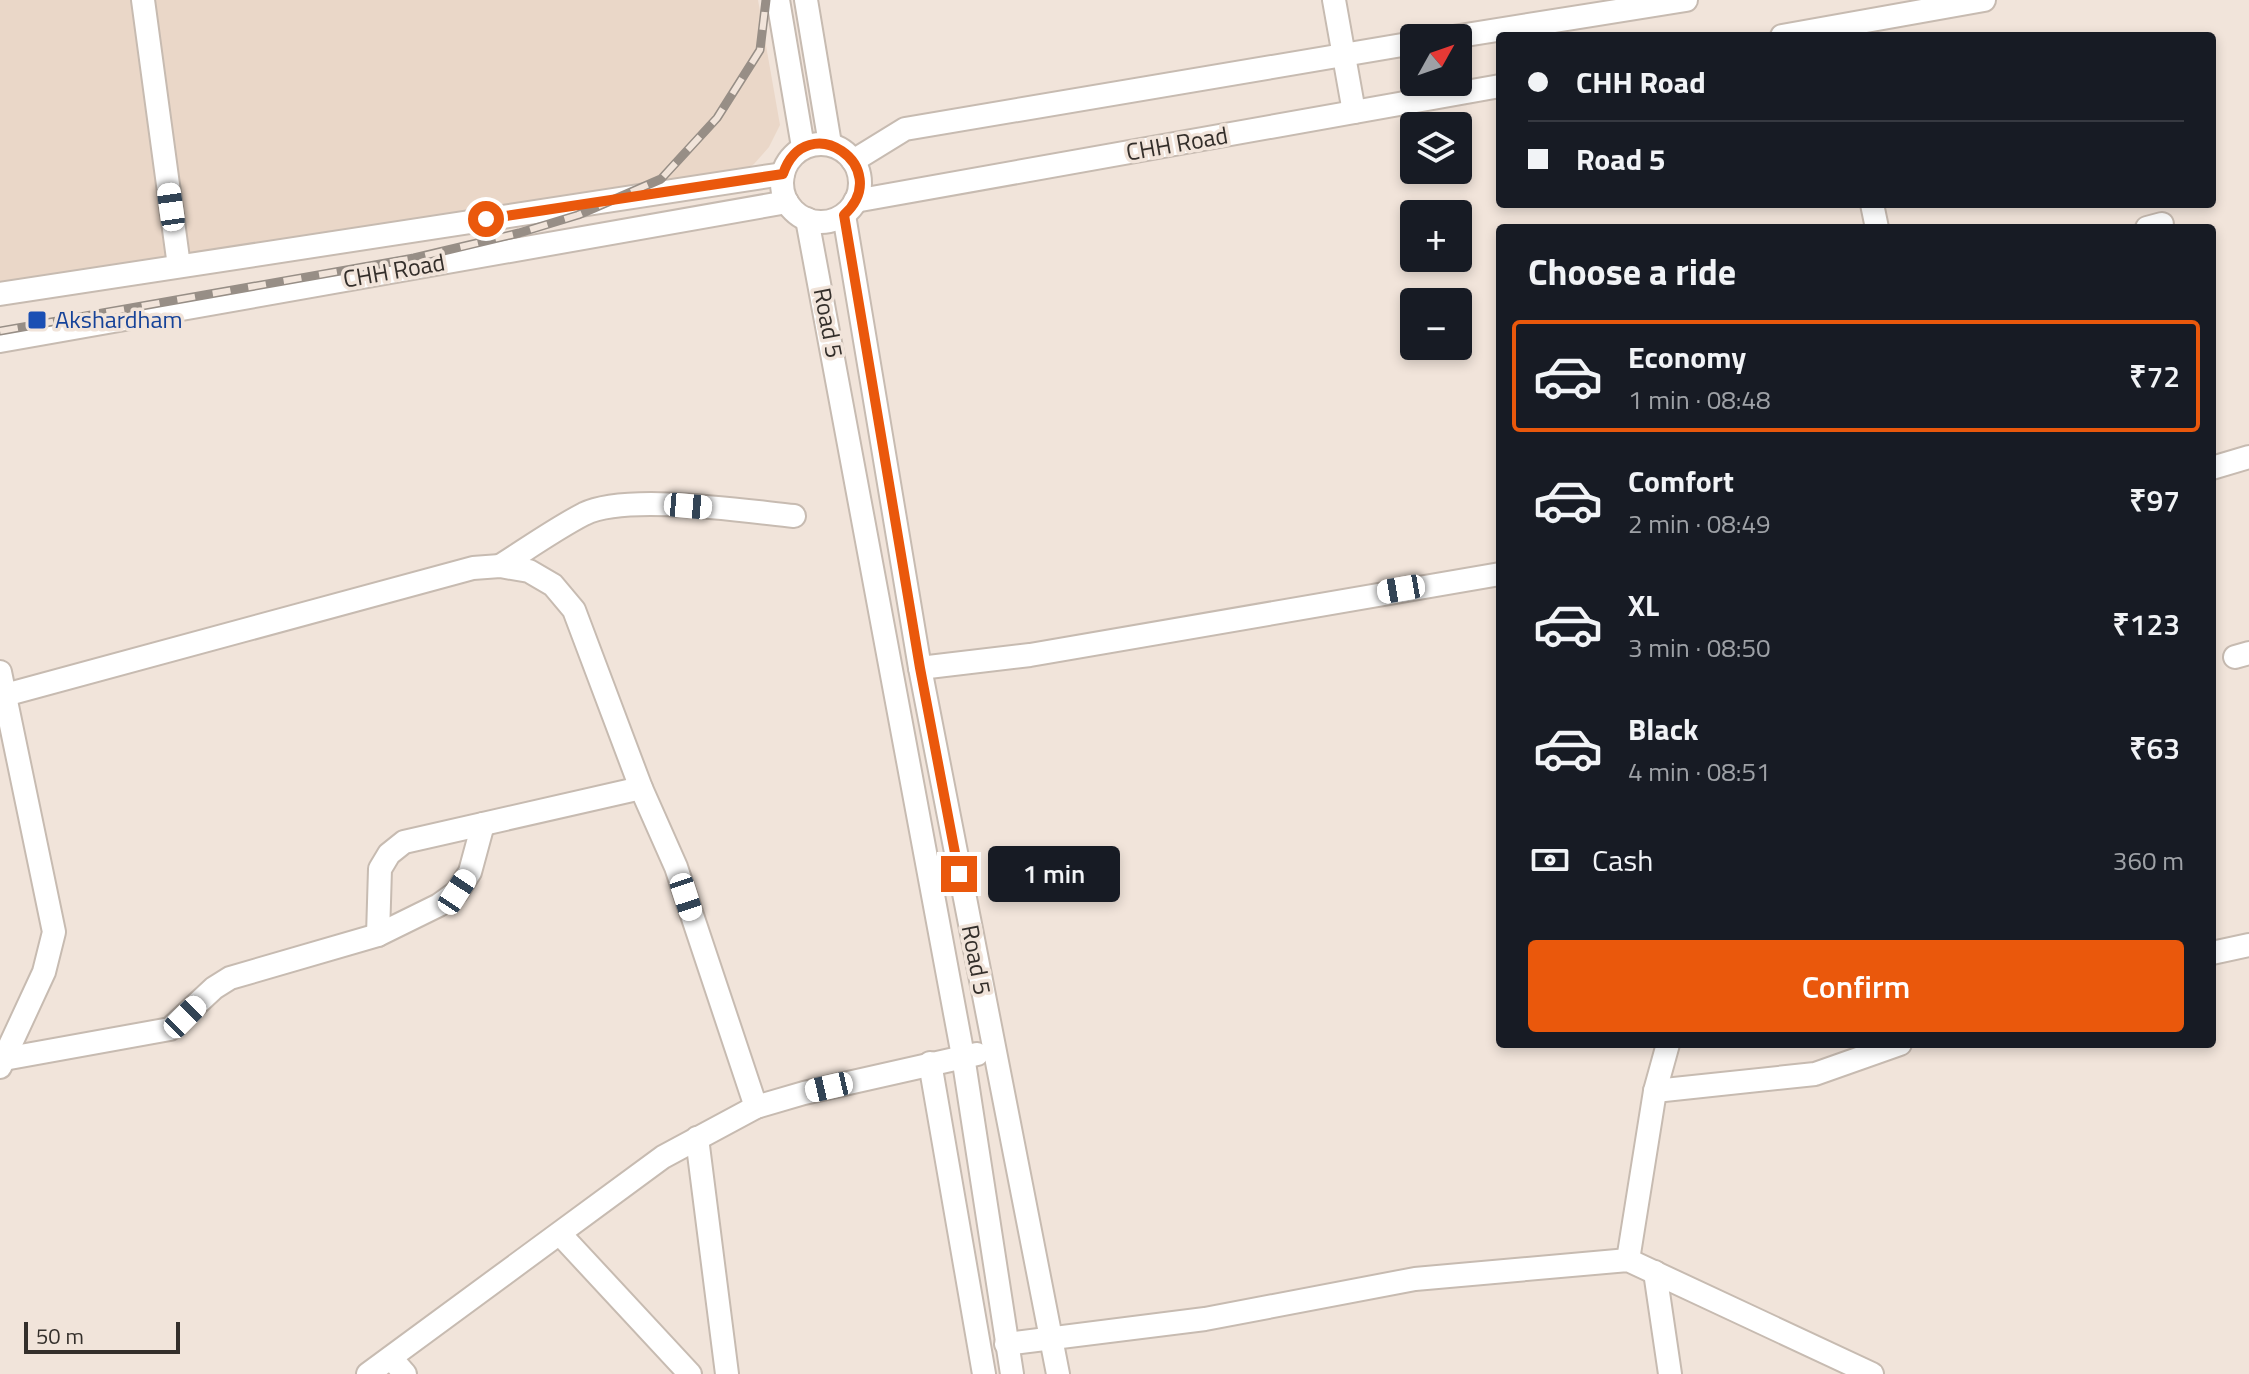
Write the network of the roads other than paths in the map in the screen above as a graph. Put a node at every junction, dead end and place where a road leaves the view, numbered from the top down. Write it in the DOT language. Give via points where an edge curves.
graph roads {
  1 [pos="143,0"];
  2 [pos="778,0"];
  3 [pos="806,0"];
  4 [pos="1334,0"];
  5 [pos="1686,0"];
  6 [pos="1984,0"];
  7 [pos="1836,31"];
  8 [pos="1472,34"];
  9 [pos="1400,45"];
  10 [pos="1344,55"];
  11 [pos="1496,87"];
  12 [pos="1354,112"];
  13 [pos="830,144"];
  14 [pos="803,147"];
  15 [pos="853,161"];
  16 [pos="783,174"];
  17 [pos="787,202"];
  18 [pos="849,208"];
  19 [pos="807,219"];
  20 [pos="179,266"];
  21 [pos="0,294"];
  22 [pos="0,341"];
  23 [pos="2249,457"];
  24 [pos="2216,467"];
  25 [pos="794,516"];
  26 [pos="500,566"];
  27 [pos="1496,575"];
  28 [pos="920,668"];
  29 [pos="0,672"];
  30 [pos="5,695"];
  31 [pos="641,788"];
  32 [pos="483,824"];
  33 [pos="378,935"];
  34 [pos="2249,945"];
  35 [pos="2216,952"];
  36 [pos="1667,1048"];
  37 [pos="1889,1048"];
  38 [pos="993,1052"];
  39 [pos="963,1056"];
  40 [pos="2,1063"];
  41 [pos="930,1063"];
  42 [pos="1655,1091"];
  43 [pos="756,1107"];
  44 [pos="697,1138"];
  45 [pos="560,1234"];
  46 [pos="1628,1260"];
  47 [pos="1655,1272"];
  48 [pos="1052,1339"];
  49 [pos="1006,1344"];
  50 [pos="398,1366"];
  51 [pos="368,1374"];
  52 [pos="690,1374"];
  53 [pos="727,1374"];
  54 [pos="984,1374"];
  55 [pos="1012,1374"];
  56 [pos="1058,1374"];
  57 [pos="1670,1374"];
  58 [pos="1872,1374"];
  1 -- 20 [label="street"];
  2 -- 14 [label="street"];
  3 -- 13 [label="street"];
  4 -- 10 [label="street"];
  5 -- 8 [label="street"];
  6 -- 7 [label="street"];
  9 -- 10 [label="street"];
  10 -- 12 [label="street"];
  10 -- 15 [label="street" via="905,129"];
  11 -- 12 [label="street, CHH Road"];
  12 -- 18 [label="street, CHH Road"];
  13 -- 14 [label="street"];
  13 -- 15 [label="street"];
  14 -- 16 [label="street"];
  15 -- 18 [label="street" via="860,181"];
  16 -- 17 [label="street"];
  16 -- 20 [label="street, CHH Road"];
  17 -- 19 [label="street"];
  17 -- 22 [label="street, CHH Road"];
  18 -- 19 [label="street" via="819,222"];
  18 -- 28 [label="street, Road 5"];
  19 -- 39 [label="street, Road 5"];
  20 -- 21 [label="street, CHH Road"];
  23 -- 24 [label="street"];
  25 -- 26 [label="street" via="622,505 586,513"];
  26 -- 30 [label="street" via="473,568"];
  26 -- 31 [label="street" via="529,571 553,585 574,610"];
  27 -- 28 [label="street" via="1030,655"];
  28 -- 38 [label="street, Road 5"];
  29 -- 30 [label="street"];
  30 -- 40 [label="street" via="54,932 44,972"];
  31 -- 32 [label="street"];
  31 -- 43 [label="street" via="676,867"];
  32 -- 33 [label="street" via="470,872 457,892"];
  32 -- 33 [label="street" via="404,842 389,854 380,869"];
  33 -- 40 [label="street" via="230,978 170,1029"];
  34 -- 35 [label="street"];
  36 -- 42 [label="street"];
  37 -- 42 [label="street" via="1815,1074"];
  38 -- 39 [label="street"];
  38 -- 48 [label="street, Road 5"];
  39 -- 41 [label="street"];
  39 -- 49 [label="street, Road 5"];
  41 -- 43 [label="street"];
  41 -- 54 [label="street"];
  42 -- 46 [label="street"];
  43 -- 44 [label="street"];
  44 -- 45 [label="street"];
  44 -- 53 [label="street"];
  45 -- 50 [label="street"];
  45 -- 52 [label="street"];
  46 -- 47 [label="street"];
  46 -- 48 [label="street" via="1415,1279 1205,1319"];
  47 -- 57 [label="street"];
  47 -- 58 [label="street"];
  48 -- 49 [label="street"];
  48 -- 56 [label="street, Road 5"];
  49 -- 55 [label="street, Road 5"];
  50 -- 51 [label="street"];
}
